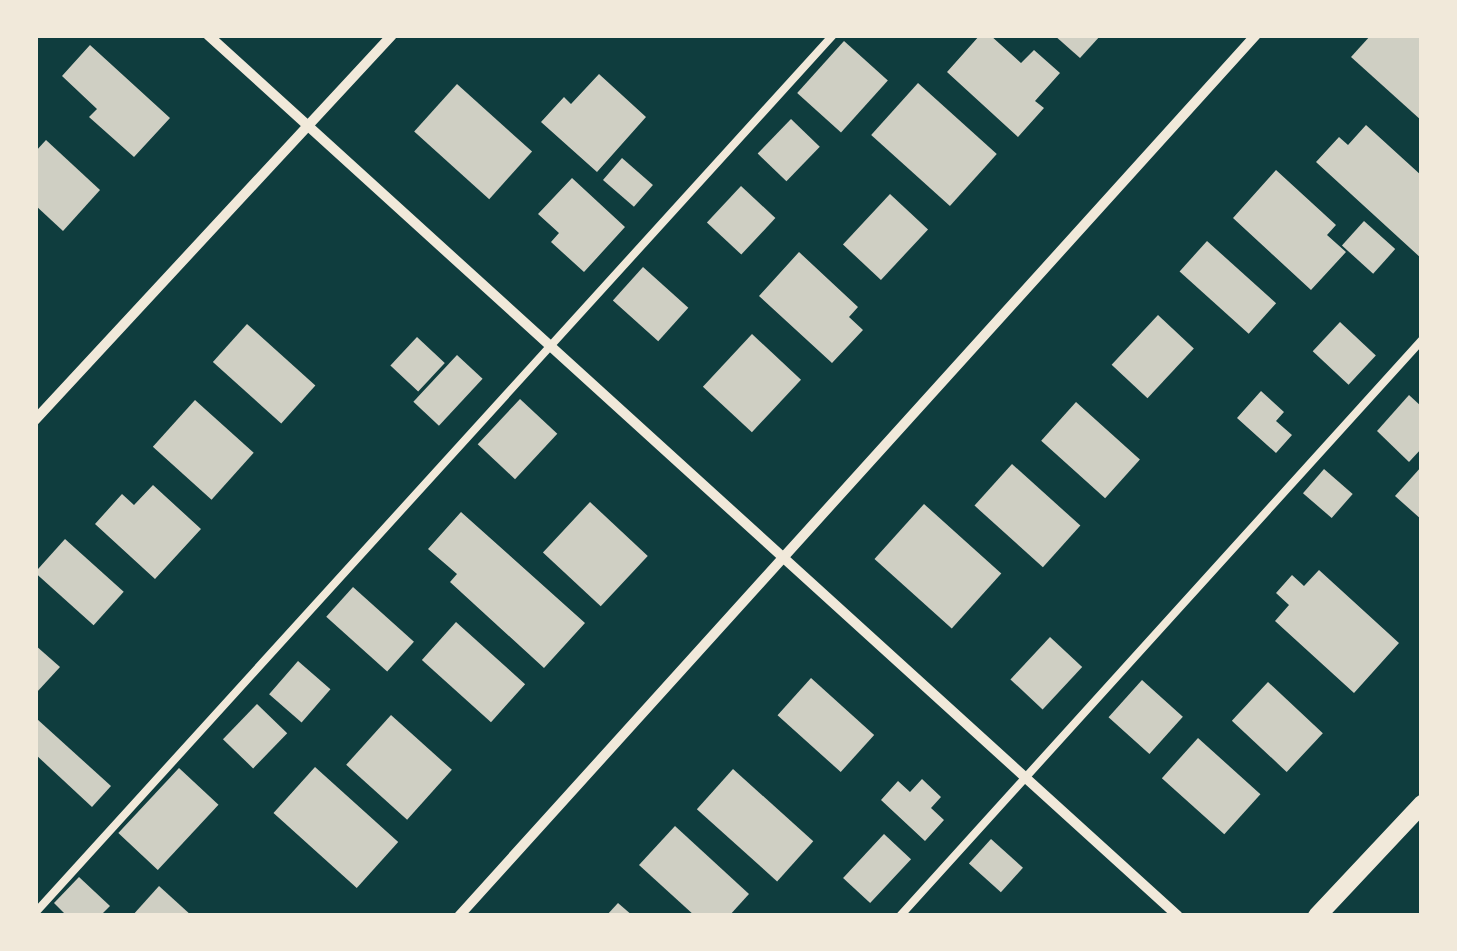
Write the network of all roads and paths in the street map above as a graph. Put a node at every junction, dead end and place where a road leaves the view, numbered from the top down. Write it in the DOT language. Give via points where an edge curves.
graph roads {
  1 [pos="208,35"];
  2 [pos="392,35"];
  3 [pos="833,35"];
  4 [pos="1256,35"];
  5 [pos="310,126"];
  6 [pos="1422,340"];
  7 [pos="553,348"];
  8 [pos="35,420"];
  9 [pos="784,558"];
  10 [pos="1026,777"];
  11 [pos="1422,804"];
  12 [pos="35,913"];
  13 [pos="459,916"];
  14 [pos="900,916"];
  15 [pos="1178,916"];
  16 [pos="1317,916"];
  1 -- 5 [label="street"];
  2 -- 5 [label="street"];
  3 -- 7 [label="lane"];
  4 -- 9 [label="street"];
  5 -- 7 [label="street"];
  5 -- 8 [label="street"];
  6 -- 10 [label="lane"];
  7 -- 9 [label="street"];
  7 -- 12 [label="lane"];
  9 -- 10 [label="street"];
  9 -- 13 [label="street"];
  10 -- 14 [label="lane"];
  10 -- 15 [label="street"];
  11 -- 16 [label="street"];
}
